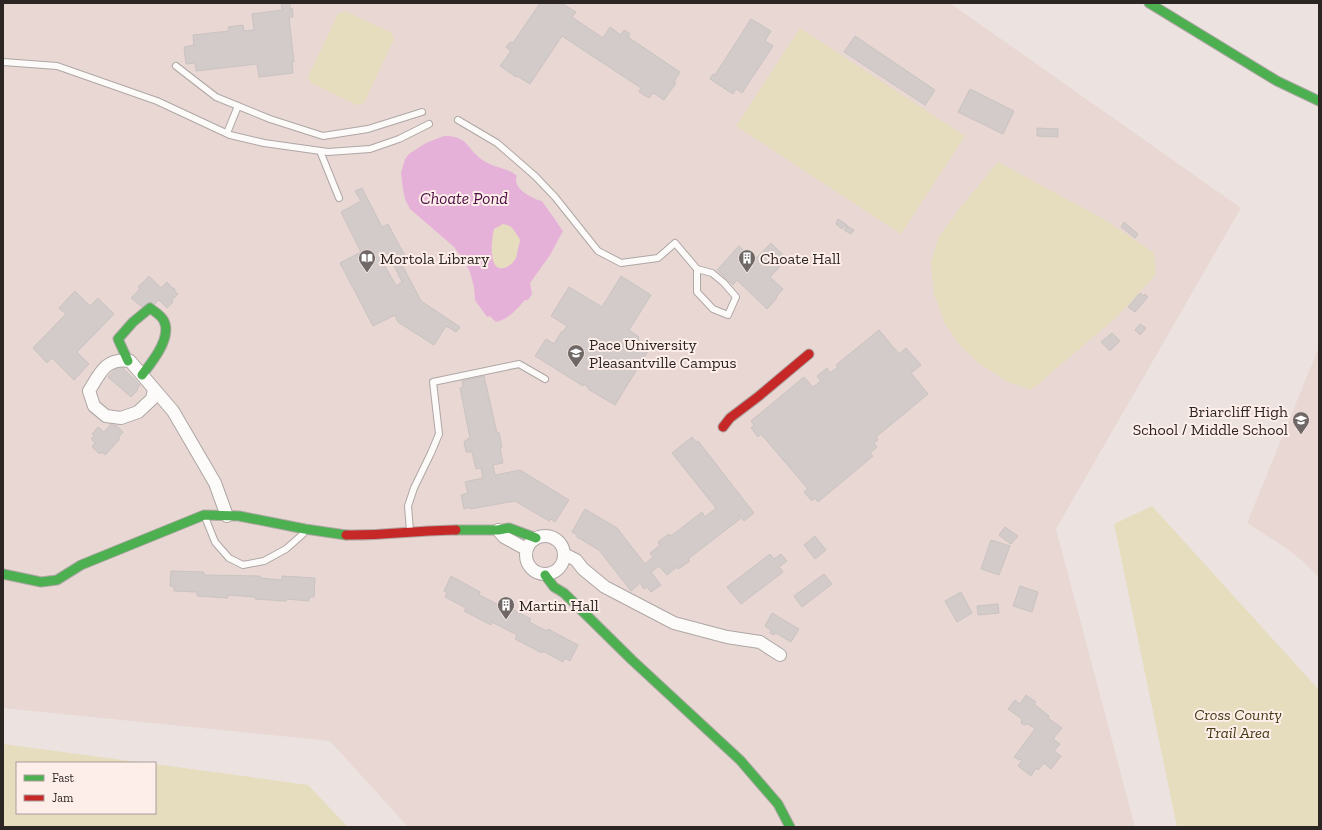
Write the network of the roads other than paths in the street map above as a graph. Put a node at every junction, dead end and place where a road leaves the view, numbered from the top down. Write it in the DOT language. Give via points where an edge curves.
graph roads {
  1 [pos="1149,3"];
  2 [pos="3,62"];
  3 [pos="176,66"];
  4 [pos="1319,101"];
  5 [pos="238,106"];
  6 [pos="422,112"];
  7 [pos="458,120"];
  8 [pos="430,124"];
  9 [pos="227,134"];
  10 [pos="320,151"];
  11 [pos="339,198"];
  12 [pos="697,269"];
  13 [pos="809,354"];
  14 [pos="128,361"];
  15 [pos="142,375"];
  16 [pos="545,379"];
  17 [pos="154,389"];
  18 [pos="723,427"];
  19 [pos="204,515"];
  20 [pos="227,516"];
  21 [pos="305,529"];
  22 [pos="498,530"];
  23 [pos="410,532"];
  24 [pos="536,538"];
  25 [pos="526,549"];
  26 [pos="561,563"];
  27 [pos="3,574"];
  28 [pos="545,575"];
  29 [pos="564,593"];
  30 [pos="780,655"];
  31 [pos="790,827"];
  1 -- 4 [label="main road" via="1277,80"];
  2 -- 9 [label="lane" via="57,66 157,100"];
  3 -- 5 [label="lane" via="216,97"];
  5 -- 6 [label="lane" via="323,136 368,129"];
  5 -- 9 [label="lane"];
  7 -- 12 [label="lane" via="496,142 535,176 598,251 621,264 658,258 675,243"];
  8 -- 10 [label="lane" via="370,149"];
  9 -- 10 [label="lane" via="264,143"];
  10 -- 11 [label="lane"];
  12 -- 12 [label="lane" via="697,292 713,308 728,315 736,297 712,273"];
  13 -- 18 [label="main road" via="730,418"];
  14 -- 15 [label="street"];
  14 -- 15 [label="main road" via="118,339 150,308 164,321 167,332 153,361"];
  14 -- 17 [label="street" via="119,360 105,367 89,391 94,406 106,416 121,418 138,412 152,399"];
  15 -- 17 [label="street"];
  16 -- 23 [label="lane" via="519,364 432,382 439,434 408,506"];
  17 -- 20 [label="street" via="173,411 215,483"];
  19 -- 20 [label="main road"];
  19 -- 21 [label="lane" via="216,542 229,558 243,565 264,561 286,549"];
  19 -- 27 [label="main road" via="82,565 57,580 41,582"];
  20 -- 21 [label="main road"];
  21 -- 23 [label="main road" via="347,535"];
  22 -- 23 [label="main road"];
  22 -- 24 [label="main road" via="509,528"];
  22 -- 25 [label="street" via="504,537"];
  24 -- 25 [label="street"];
  24 -- 26 [label="street" via="547,536 560,544"];
  25 -- 28 [label="street" via="529,567"];
  26 -- 28 [label="street" via="552,573"];
  26 -- 29 [label="street"];
  26 -- 30 [label="street" via="571,569 583,569 605,587 674,623 727,637 760,642"];
  28 -- 29 [label="main road" via="554,587"];
  29 -- 31 [label="main road" via="740,760 778,804"];
}
